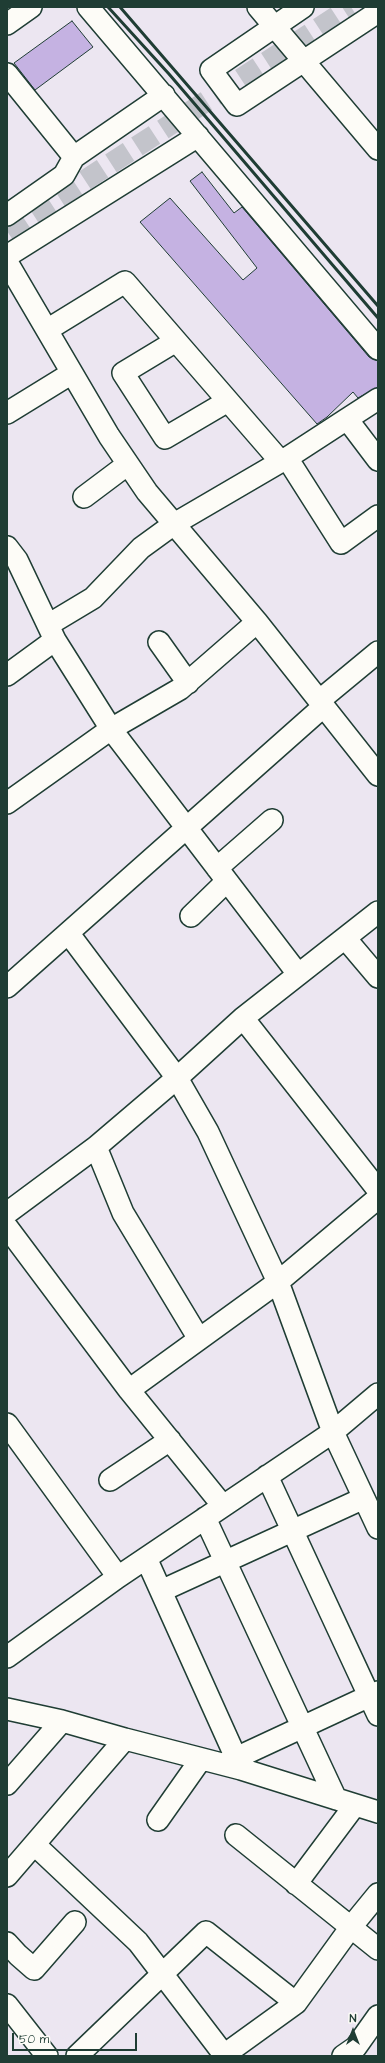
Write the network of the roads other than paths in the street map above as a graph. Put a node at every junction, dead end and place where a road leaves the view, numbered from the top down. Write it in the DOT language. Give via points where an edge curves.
graph roads {
  1 [pos="30,7"];
  2 [pos="88,7"];
  3 [pos="258,7"];
  4 [pos="303,7"];
  5 [pos="378,12"];
  6 [pos="7,24"];
  7 [pos="273,26"];
  8 [pos="304,62"];
  9 [pos="7,74"];
  10 [pos="164,95"];
  11 [pos="198,136"];
  12 [pos="378,149"];
  13 [pos="74,157"];
  14 [pos="7,215"];
  15 [pos="7,256"];
  16 [pos="7,262"];
  17 [pos="47,330"];
  18 [pos="176,341"];
  19 [pos="378,349"];
  20 [pos="72,373"];
  21 [pos="378,399"];
  22 [pos="228,401"];
  23 [pos="7,413"];
  24 [pos="347,419"];
  25 [pos="284,460"];
  26 [pos="378,460"];
  27 [pos="128,464"];
  28 [pos="84,497"];
  29 [pos="378,516"];
  30 [pos="174,524"];
  31 [pos="7,547"];
  32 [pos="256,622"];
  33 [pos="52,633"];
  34 [pos="159,642"];
  35 [pos="378,652"];
  36 [pos="7,675"];
  37 [pos="188,683"];
  38 [pos="322,703"];
  39 [pos="111,729"];
  40 [pos="378,775"];
  41 [pos="7,803"];
  42 [pos="272,820"];
  43 [pos="187,829"];
  44 [pos="222,875"];
  45 [pos="378,912"];
  46 [pos="191,916"];
  47 [pos="69,934"];
  48 [pos="345,938"];
  49 [pos="298,974"];
  50 [pos="378,977"];
  51 [pos="9,982"];
  52 [pos="242,1018"];
  53 [pos="177,1078"];
  54 [pos="96,1147"];
  55 [pos="378,1190"];
  56 [pos="378,1198"];
  57 [pos="7,1213"];
  58 [pos="7,1227"];
  59 [pos="278,1282"];
  60 [pos="199,1339"];
  61 [pos="129,1390"];
  62 [pos="378,1394"];
  63 [pos="7,1424"];
  64 [pos="333,1432"];
  65 [pos="170,1440"];
  66 [pos="13,1447"];
  67 [pos="267,1476"];
  68 [pos="110,1480"];
  69 [pos="364,1498"];
  70 [pos="223,1506"];
  71 [pos="205,1518"];
  72 [pos="378,1528"];
  73 [pos="292,1530"];
  74 [pos="146,1558"];
  75 [pos="225,1561"];
  76 [pos="118,1577"];
  77 [pos="160,1591"];
  78 [pos="7,1657"];
  79 [pos="374,1694"];
  80 [pos="7,1709"];
  81 [pos="378,1715"];
  82 [pos="62,1721"];
  83 [pos="302,1728"];
  84 [pos="125,1739"];
  85 [pos="201,1759"];
  86 [pos="239,1764"];
  87 [pos="7,1784"];
  88 [pos="345,1802"];
  89 [pos="378,1812"];
  90 [pos="158,1820"];
  91 [pos="236,1835"];
  92 [pos="35,1844"];
  93 [pos="7,1876"];
  94 [pos="296,1884"];
  95 [pos="378,1894"];
  96 [pos="75,1922"];
  97 [pos="351,1927"];
  98 [pos="7,1942"];
  99 [pos="378,1949"];
  100 [pos="164,1975"];
  101 [pos="296,2003"];
  102 [pos="7,2005"];
  103 [pos="378,2016"];
  104 [pos="224,2055"];
  105 [pos="47,2056"];
  106 [pos="78,2056"];
  107 [pos="343,2056"];
  1 -- 6 [label="street"];
  2 -- 10 [label="street"];
  3 -- 7 [label="street"];
  4 -- 7 [label="street"];
  5 -- 8 [label="street"];
  7 -- 8 [label="street"];
  7 -- 8 [label="street" via="211,70 237,105"];
  8 -- 12 [label="street"];
  9 -- 13 [label="street"];
  10 -- 11 [label="street"];
  10 -- 13 [label="street"];
  11 -- 15 [label="street"];
  11 -- 19 [label="street"];
  13 -- 14 [label="street" via="64,175"];
  16 -- 17 [label="street"];
  17 -- 18 [label="street" via="125,282"];
  17 -- 20 [label="street"];
  18 -- 22 [label="street"];
  18 -- 22 [label="street" via="123,373 165,438"];
  20 -- 23 [label="street"];
  20 -- 27 [label="street"];
  21 -- 24 [label="street"];
  22 -- 25 [label="street"];
  24 -- 25 [label="street"];
  24 -- 26 [label="street"];
  25 -- 29 [label="street" via="341,543"];
  25 -- 30 [label="street"];
  27 -- 28 [label="street"];
  27 -- 30 [label="street"];
  30 -- 32 [label="street"];
  30 -- 33 [label="street" via="141,548 92,598"];
  31 -- 33 [label="street" via="17,560"];
  32 -- 37 [label="street"];
  32 -- 38 [label="street"];
  33 -- 36 [label="street"];
  33 -- 39 [label="street"];
  34 -- 37 [label="street"];
  35 -- 38 [label="street"];
  37 -- 39 [label="street"];
  38 -- 40 [label="street"];
  38 -- 43 [label="street"];
  39 -- 41 [label="street"];
  39 -- 43 [label="street"];
  42 -- 44 [label="street"];
  43 -- 44 [label="street"];
  43 -- 47 [label="street"];
  44 -- 46 [label="street"];
  44 -- 49 [label="street"];
  45 -- 48 [label="street"];
  47 -- 51 [label="street"];
  47 -- 53 [label="street"];
  48 -- 49 [label="street"];
  48 -- 50 [label="street"];
  49 -- 52 [label="street"];
  52 -- 53 [label="street"];
  52 -- 55 [label="street"];
  53 -- 54 [label="street"];
  53 -- 59 [label="street" via="208,1132"];
  54 -- 57 [label="street"];
  54 -- 60 [label="street" via="123,1213"];
  56 -- 59 [label="street"];
  58 -- 61 [label="street"];
  59 -- 60 [label="street"];
  59 -- 64 [label="street"];
  60 -- 61 [label="street"];
  61 -- 65 [label="street"];
  62 -- 64 [label="street"];
  63 -- 66 [label="street"];
  64 -- 67 [label="street"];
  64 -- 69 [label="street"];
  65 -- 68 [label="street"];
  65 -- 70 [label="street"];
  66 -- 76 [label="street"];
  67 -- 70 [label="street"];
  67 -- 73 [label="street"];
  69 -- 72 [label="street"];
  69 -- 73 [label="street"];
  70 -- 71 [label="street"];
  71 -- 74 [label="street"];
  71 -- 75 [label="street"];
  73 -- 75 [label="street"];
  73 -- 79 [label="street"];
  74 -- 76 [label="street"];
  74 -- 77 [label="street"];
  75 -- 77 [label="street"];
  75 -- 83 [label="street"];
  76 -- 78 [label="street"];
  77 -- 86 [label="street"];
  79 -- 81 [label="street"];
  79 -- 83 [label="street"];
  80 -- 82 [label="street"];
  82 -- 84 [label="street"];
  82 -- 87 [label="street"];
  83 -- 86 [label="street"];
  83 -- 88 [label="street"];
  84 -- 85 [label="street"];
  84 -- 92 [label="street"];
  85 -- 86 [label="street"];
  85 -- 90 [label="street"];
  86 -- 88 [label="street"];
  88 -- 89 [label="street"];
  88 -- 94 [label="street"];
  91 -- 94 [label="street"];
  92 -- 93 [label="street"];
  92 -- 100 [label="street" via="138,1942"];
  94 -- 97 [label="street"];
  95 -- 97 [label="street"];
  96 -- 98 [label="street" via="34,1969"];
  97 -- 99 [label="street"];
  97 -- 101 [label="street"];
  100 -- 101 [label="street" via="206,1932"];
  100 -- 104 [label="street"];
  100 -- 106 [label="street"];
  101 -- 104 [label="street"];
  102 -- 105 [label="street"];
  103 -- 107 [label="street" via="356,2047"];
}
